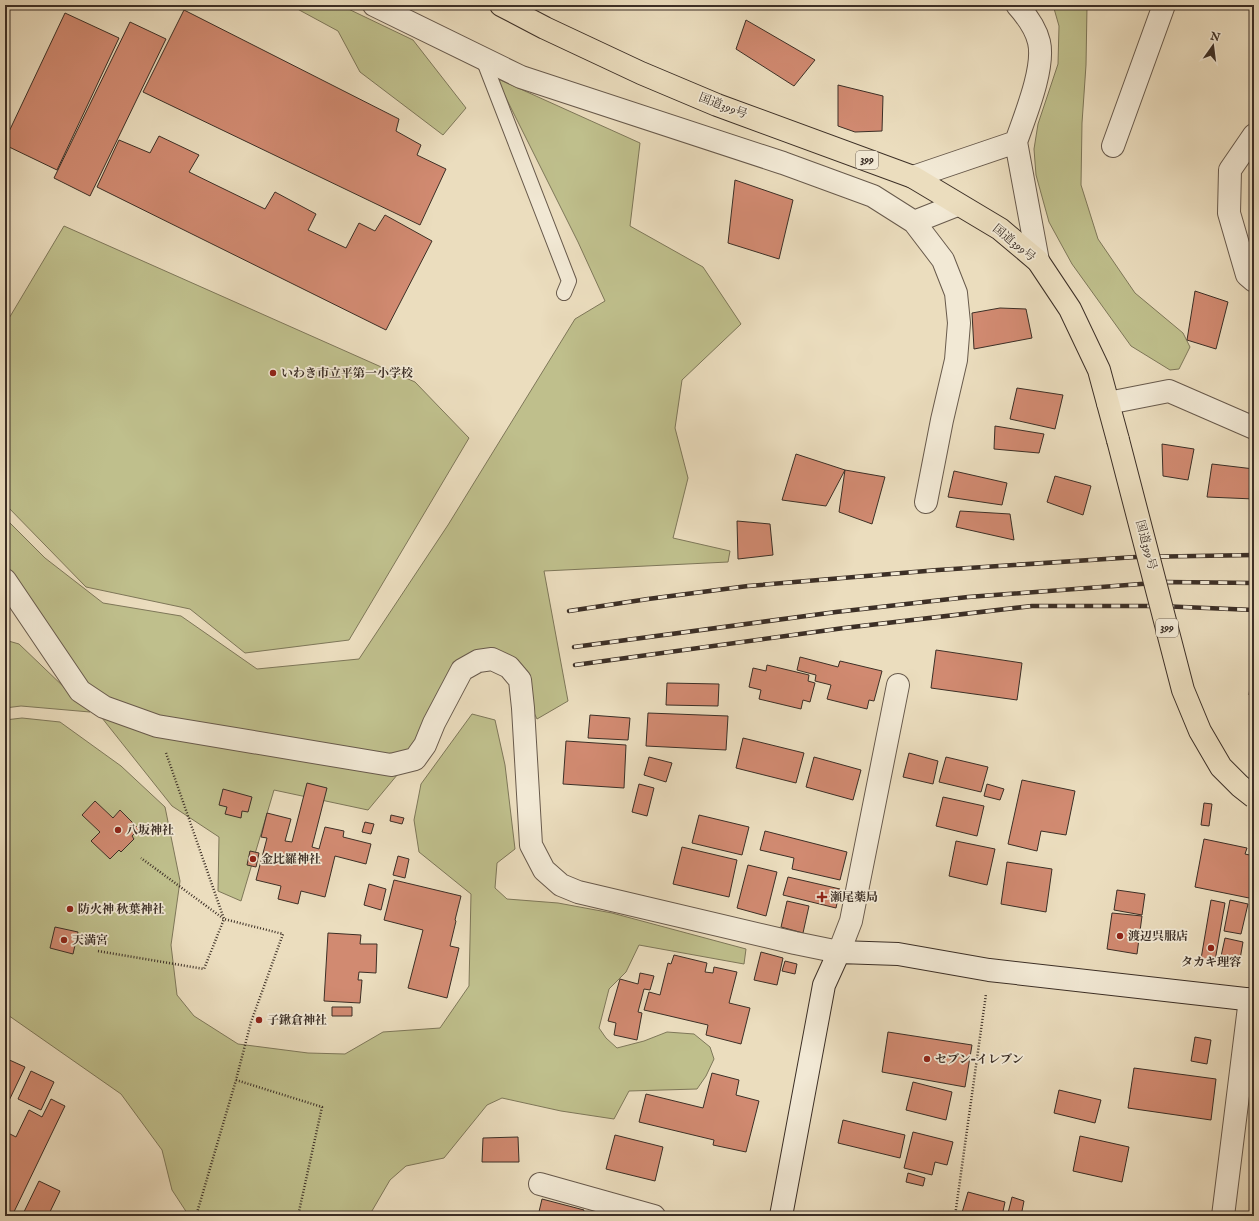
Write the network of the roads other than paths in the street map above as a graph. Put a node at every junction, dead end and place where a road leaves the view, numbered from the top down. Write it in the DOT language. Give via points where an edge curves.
graph roads {
  1 [pos="374,5"];
  2 [pos="501,5"];
  3 [pos="1017,5"];
  4 [pos="1164,5"];
  5 [pos="483,59"];
  6 [pos="1254,135"];
  7 [pos="1016,142"];
  8 [pos="1113,146"];
  9 [pos="913,177"];
  10 [pos="957,204"];
  11 [pos="914,222"];
  12 [pos="1038,262"];
  13 [pos="1254,281"];
  14 [pos="564,293"];
  15 [pos="1108,403"];
  16 [pos="1254,428"];
  17 [pos="926,502"];
  18 [pos="5,580"];
  19 [pos="898,685"];
  20 [pos="1254,797"];
  21 [pos="839,952"];
  22 [pos="1252,1000"];
  23 [pos="540,1184"];
  24 [pos="654,1216"];
  25 [pos="781,1216"];
  26 [pos="1223,1216"];
  1 -- 5 [label="street"];
  2 -- 9 [label="highway, 国道399号 / 399" via="641,73 717,105"];
  3 -- 7 [label="street" via="1035,32 1041,53 1034,89"];
  4 -- 8 [label="street"];
  5 -- 11 [label="street" via="521,77 783,163 873,196"];
  5 -- 14 [label="lane" via="569,280"];
  6 -- 13 [label="street" via="1230,170 1229,213 1248,275"];
  7 -- 9 [label="street"];
  7 -- 12 [label="street"];
  9 -- 10 [label="highway, 国道399号 / 399"];
  10 -- 11 [label="street"];
  10 -- 12 [label="highway, 国道399号 / 399" via="1000,229"];
  11 -- 17 [label="street" via="943,260 956,293 959,324 956,360"];
  12 -- 15 [label="highway, 国道399号 / 399" via="1070,310 1099,370"];
  15 -- 16 [label="street" via="1169,391"];
  15 -- 20 [label="highway, 国道399号 / 399, bridge" via="1183,690 1200,731 1221,767"];
  18 -- 21 [label="street" via="80,691 104,707 157,726 392,766 415,759 462,670 478,661 492,659 509,667 520,680 531,845 544,870 561,885 578,892"];
  19 -- 21 [label="street" via="851,920"];
  21 -- 22 [label="street" via="898,954 989,970"];
  21 -- 25 [label="street" via="824,985"];
  22 -- 26 [label="street"];
  23 -- 24 [label="street"];
}
